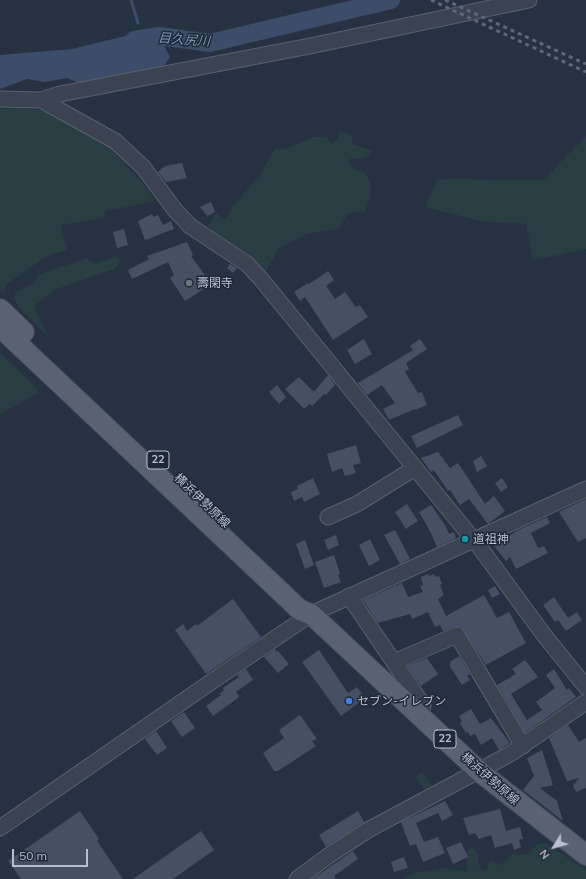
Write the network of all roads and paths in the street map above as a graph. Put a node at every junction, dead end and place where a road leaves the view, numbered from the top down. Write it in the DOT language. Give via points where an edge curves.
graph roads {
  1 [pos="529,0"];
  2 [pos="0,99"];
  3 [pos="42,100"];
  4 [pos="0,309"];
  5 [pos="0,327"];
  6 [pos="415,468"];
  7 [pos="586,489"];
  8 [pos="328,517"];
  9 [pos="474,541"];
  10 [pos="349,596"];
  11 [pos="311,614"];
  12 [pos="394,662"];
  13 [pos="586,687"];
  14 [pos="586,702"];
  15 [pos="421,716"];
  16 [pos="523,746"];
  17 [pos="480,772"];
  18 [pos="0,828"];
  19 [pos="586,855"];
  20 [pos="297,879"];
  1 -- 3 [label="street" via="310,46 60,94"];
  2 -- 3 [label="street"];
  3 -- 6 [label="street" via="115,141 143,167 190,226 247,264"];
  4 -- 11 [label="main road, 横浜伊勢原線 / 22" via="302,597"];
  5 -- 11 [label="main road, 横浜伊勢原線 / 22" via="300,610"];
  6 -- 8 [label="street" via="357,504"];
  6 -- 9 [label="street"];
  7 -- 9 [label="street"];
  9 -- 10 [label="street"];
  9 -- 13 [label="street"];
  10 -- 11 [label="street"];
  10 -- 12 [label="street"];
  11 -- 15 [label="main road, 横浜伊勢原線 / 22"];
  11 -- 18 [label="street"];
  12 -- 15 [label="street" via="423,705"];
  12 -- 16 [label="street" via="456,635"];
  14 -- 16 [label="street"];
  15 -- 17 [label="main road, 横浜伊勢原線 / 22"];
  16 -- 17 [label="street"];
  17 -- 19 [label="main road, 横浜伊勢原線 / 22"];
  17 -- 20 [label="street" via="368,830"];
}
